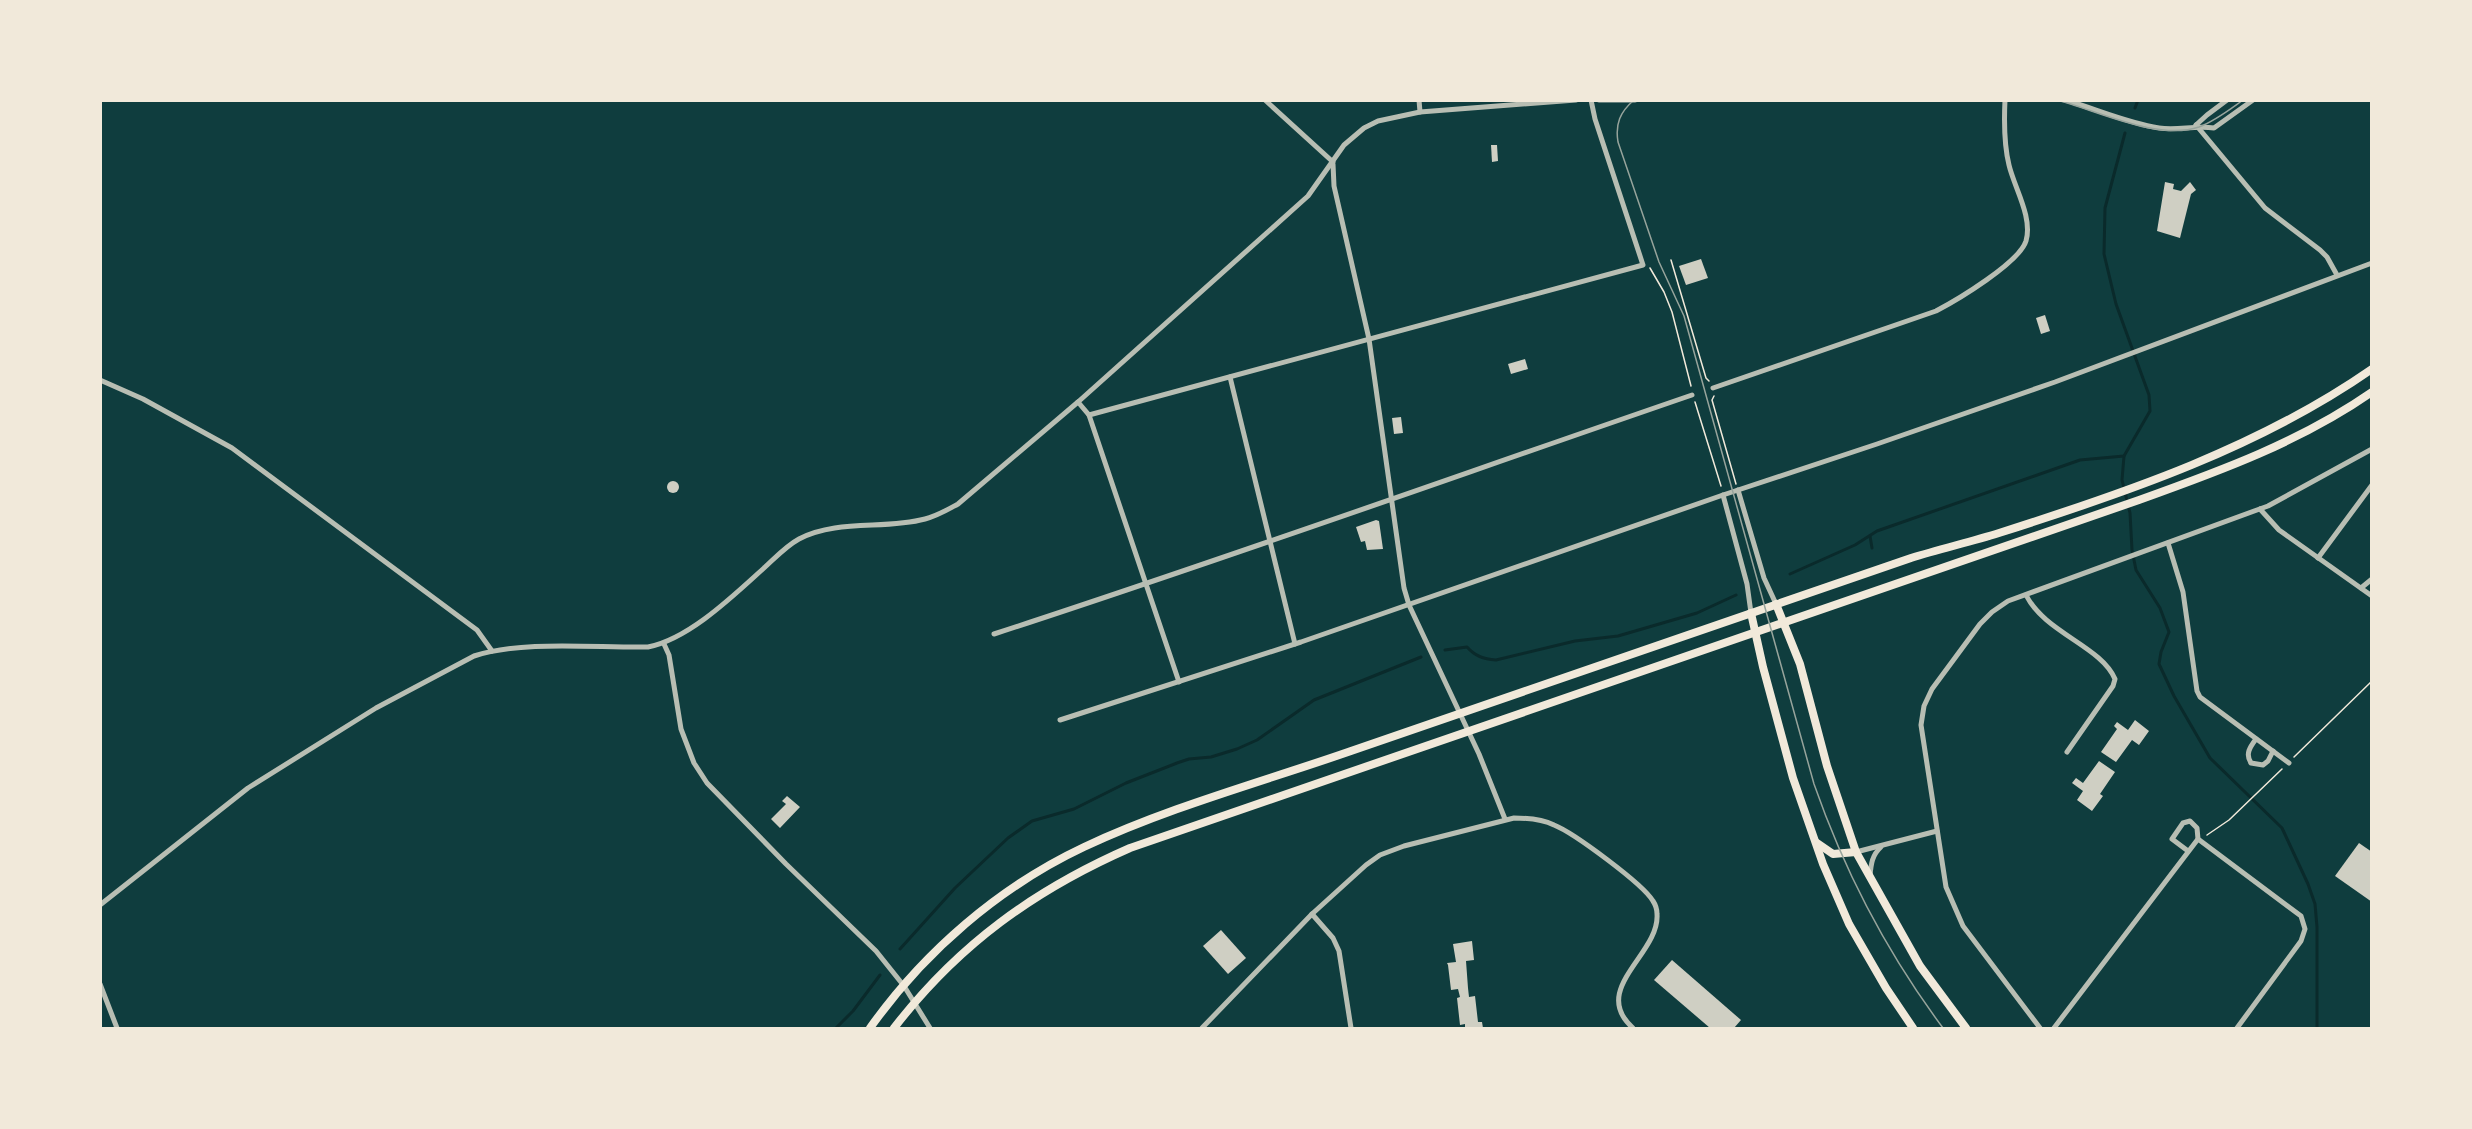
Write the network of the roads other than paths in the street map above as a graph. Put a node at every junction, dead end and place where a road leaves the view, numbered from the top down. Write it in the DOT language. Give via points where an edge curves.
graph roads {
  1 [pos="1265,100"];
  2 [pos="1419,100"];
  3 [pos="1576,100"];
  4 [pos="1590,100"];
  5 [pos="1599,100"];
  6 [pos="1635,100"];
  7 [pos="2005,100"];
  8 [pos="2065,100"];
  9 [pos="2227,100"];
  10 [pos="2253,100"];
  11 [pos="1420,112"];
  12 [pos="2196,125"];
  13 [pos="1333,162"];
  14 [pos="2372,263"];
  15 [pos="2337,275"];
  16 [pos="1370,339"];
  17 [pos="2372,369"];
  18 [pos="1230,377"];
  19 [pos="100,380"];
  20 [pos="1713,388"];
  21 [pos="2372,392"];
  22 [pos="1692,395"];
  23 [pos="1078,402"];
  24 [pos="1089,415"];
  25 [pos="2372,449"];
  26 [pos="2372,485"];
  27 [pos="1738,490"];
  28 [pos="1723,495"];
  29 [pos="1390,498"];
  30 [pos="2260,509"];
  31 [pos="1269,540"];
  32 [pos="2168,543"];
  33 [pos="2318,558"];
  34 [pos="2372,579"];
  35 [pos="1148,584"];
  36 [pos="2361,588"];
  37 [pos="2026,595"];
  38 [pos="2372,596"];
  39 [pos="1776,604"];
  40 [pos="1409,605"];
  41 [pos="1751,613"];
  42 [pos="1784,624"];
  43 [pos="994,634"];
  44 [pos="1755,634"];
  45 [pos="664,644"];
  46 [pos="1295,644"];
  47 [pos="492,651"];
  48 [pos="1179,681"];
  49 [pos="1460,713"];
  50 [pos="1060,720"];
  51 [pos="1468,731"];
  52 [pos="2256,739"];
  53 [pos="2273,751"];
  54 [pos="2067,752"];
  55 [pos="2289,763"];
  56 [pos="1504,819"];
  57 [pos="1937,831"];
  58 [pos="2198,839"];
  59 [pos="1816,842"];
  60 [pos="1884,844"];
  61 [pos="2188,851"];
  62 [pos="1856,852"];
  63 [pos="1870,878"];
  64 [pos="100,905"];
  65 [pos="1312,914"];
  66 [pos="100,984"];
  67 [pos="904,986"];
  68 [pos="915,1002"];
  69 [pos="117,1029"];
  70 [pos="870,1029"];
  71 [pos="894,1029"];
  72 [pos="930,1029"];
  73 [pos="1202,1029"];
  74 [pos="1352,1029"];
  75 [pos="1633,1029"];
  76 [pos="1913,1029"];
  77 [pos="1966,1029"];
  78 [pos="2040,1029"];
  79 [pos="2054,1029"];
  80 [pos="2237,1029"];
  1 -- 13 [label="street"];
  2 -- 11 [label="street"];
  3 -- 11 [label="street"];
  4 -- 16 [label="street" via="1646,264"];
  5 -- 6 [label="street"];
  7 -- 20 [label="street" via="2008,163 2026,220 2026,241 2013,258 1967,295 1936,311"];
  8 -- 12 [label="street" via="2150,126 2175,129"];
  9 -- 12 [label="street"];
  10 -- 12 [label="street" via="2214,128"];
  11 -- 13 [label="street" via="1364,128 1344,145"];
  12 -- 15 [label="street" via="2265,208 2320,249"];
  13 -- 16 [label="street" via="1334,186"];
  13 -- 23 [label="street" via="1312,192"];
  14 -- 15 [label="street"];
  15 -- 27 [label="street" via="2124,356"];
  16 -- 18 [label="street"];
  16 -- 29 [label="street"];
  17 -- 39 [label="main road" via="2312,408 2222,452 2000,533"];
  18 -- 24 [label="street"];
  18 -- 31 [label="street"];
  19 -- 47 [label="street" via="232,448 477,630"];
  21 -- 42 [label="main road" via="2283,444 2139,500"];
  22 -- 29 [label="street"];
  23 -- 24 [label="street"];
  23 -- 45 [label="street" via="958,504 941,514 924,520 816,531 797,540 711,613"];
  24 -- 35 [label="street"];
  25 -- 30 [label="street"];
  26 -- 33 [label="street"];
  27 -- 28 [label="street"];
  27 -- 39 [label="street" via="1764,578"];
  28 -- 40 [label="street"];
  28 -- 41 [label="street"];
  29 -- 31 [label="street"];
  29 -- 40 [label="street"];
  30 -- 32 [label="street"];
  30 -- 33 [label="street" via="2279,530"];
  31 -- 35 [label="street"];
  31 -- 46 [label="street"];
  32 -- 37 [label="street"];
  32 -- 52 [label="street" via="2183,592 2198,691 2205,702"];
  33 -- 36 [label="street"];
  34 -- 36 [label="street"];
  35 -- 43 [label="street"];
  35 -- 48 [label="street"];
  36 -- 38 [label="street"];
  37 -- 54 [label="street" via="2043,618 2108,666 2115,679"];
  37 -- 57 [label="street" via="2008,601 1980,624 1924,706 1921,725"];
  39 -- 41 [label="main road"];
  39 -- 42 [label="main road"];
  40 -- 46 [label="street"];
  40 -- 49 [label="street"];
  41 -- 44 [label="main road"];
  41 -- 49 [label="main road"];
  42 -- 44 [label="main road"];
  42 -- 62 [label="main road" via="1800,664 1827,766"];
  44 -- 51 [label="main road"];
  44 -- 59 [label="main road" via="1793,778"];
  45 -- 47 [label="street"];
  45 -- 67 [label="street" via="681,729 694,763 707,783 876,951"];
  46 -- 48 [label="street"];
  47 -- 64 [label="street" via="376,708 248,788"];
  48 -- 50 [label="street"];
  49 -- 51 [label="street"];
  49 -- 67 [label="main road" via="1159,816 1083,848 992,903 945,942"];
  51 -- 56 [label="street"];
  51 -- 68 [label="main road" via="1166,835 1094,864 1035,897 988,931"];
  52 -- 53 [label="street"];
  52 -- 53 [label="street" via="2248,750 2251,763 2263,765"];
  53 -- 55 [label="street"];
  56 -- 65 [label="street" via="1380,855"];
  56 -- 75 [label="street" via="1529,818 1555,825 1638,884 1653,900 1658,912 1651,942 1622,981 1622,1015"];
  57 -- 60 [label="street"];
  57 -- 78 [label="street" via="1946,887 1959,918"];
  58 -- 61 [label="street"];
  58 -- 61 [label="street" via="2195,824 2183,823 2172,839"];
  58 -- 80 [label="street" via="2301,916 2305,928 2301,941"];
  59 -- 62 [label="main road" via="1833,854"];
  59 -- 76 [label="main road" via="1849,924"];
  60 -- 62 [label="street"];
  60 -- 63 [label="street" via="1875,852"];
  61 -- 79 [label="street"];
  62 -- 63 [label="main road"];
  63 -- 77 [label="main road" via="1920,966"];
  65 -- 73 [label="street"];
  65 -- 74 [label="street" via="1339,951"];
  66 -- 69 [label="street"];
  67 -- 68 [label="street"];
  67 -- 70 [label="main road"];
  68 -- 71 [label="main road"];
  68 -- 72 [label="street"];
}
